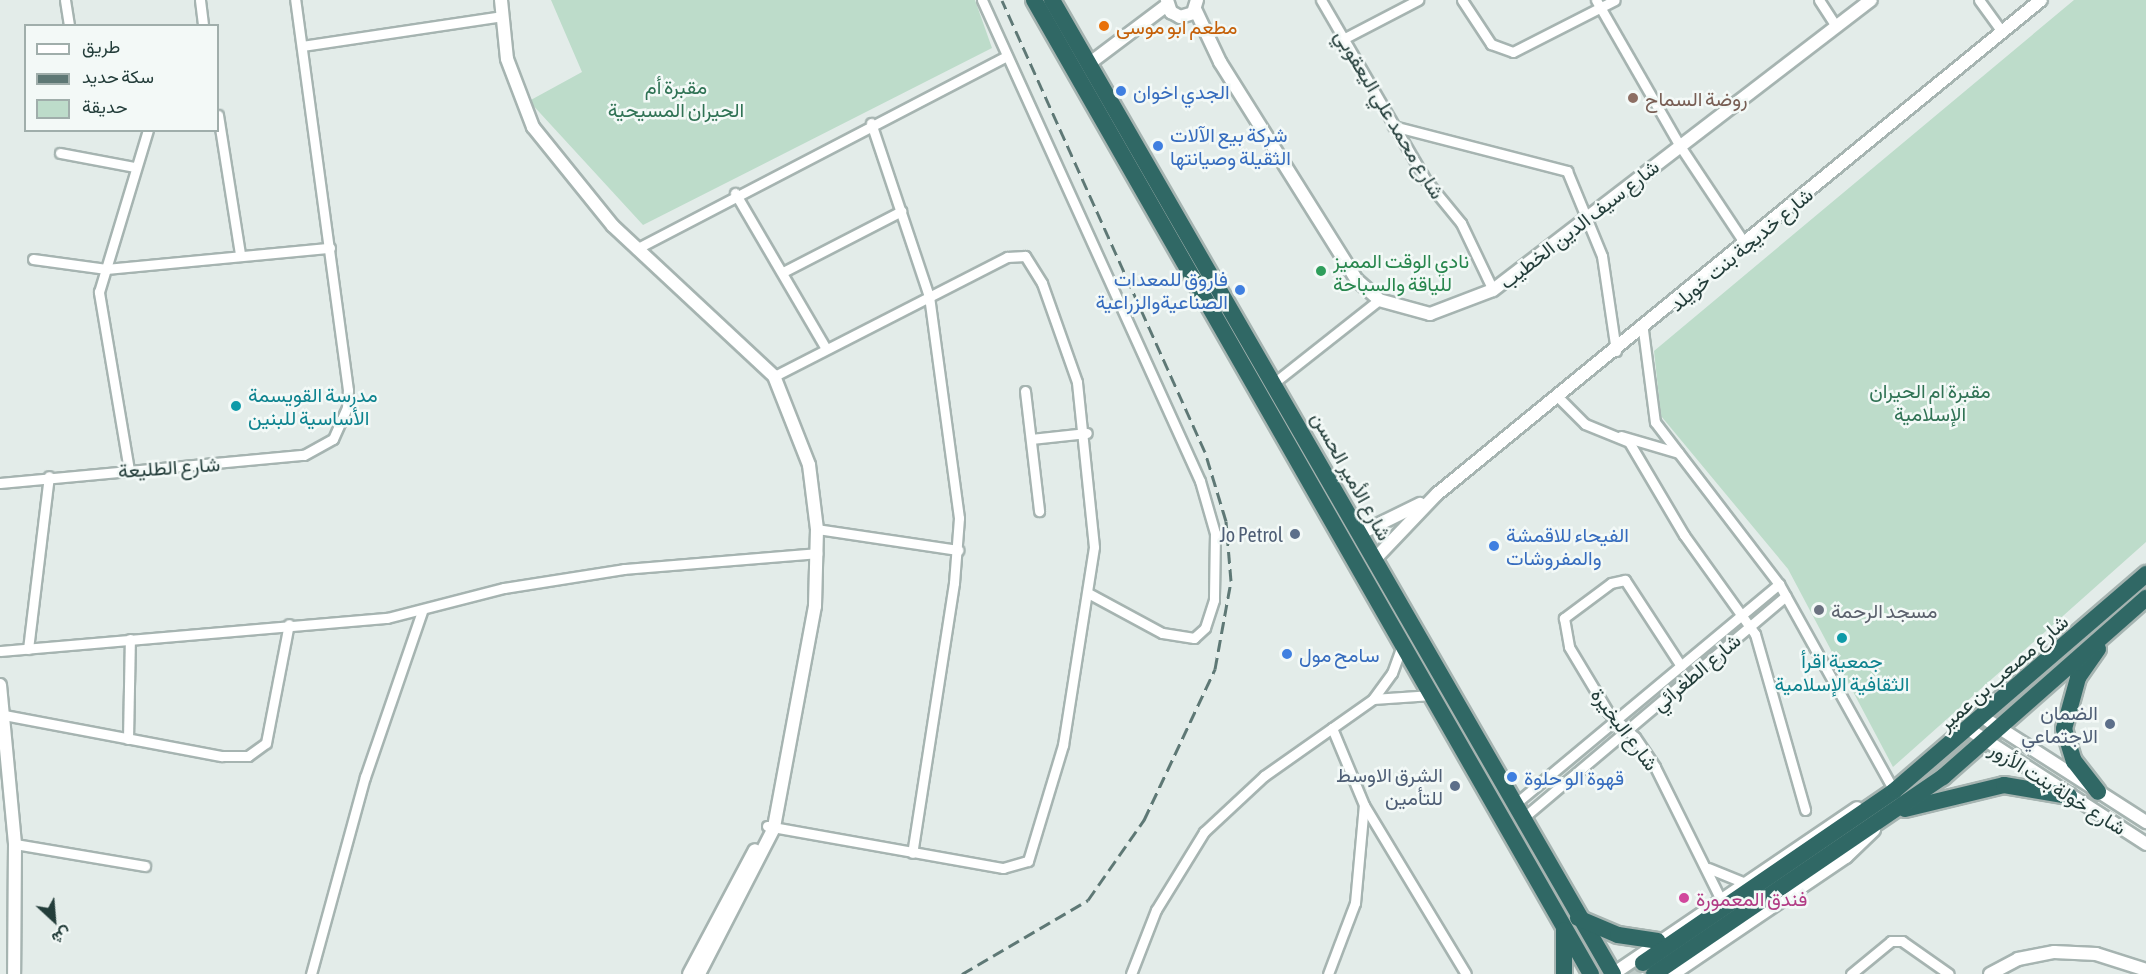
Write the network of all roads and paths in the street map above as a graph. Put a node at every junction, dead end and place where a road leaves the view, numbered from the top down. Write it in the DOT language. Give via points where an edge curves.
graph roads {
  1 [pos="65,0"];
  2 [pos="200,0"];
  3 [pos="295,0"];
  4 [pos="493,0"];
  5 [pos="501,0"];
  6 [pos="982,0"];
  7 [pos="1034,0"];
  8 [pos="1052,0"];
  9 [pos="1321,0"];
  10 [pos="1418,0"];
  11 [pos="1462,0"];
  12 [pos="1615,0"];
  13 [pos="1819,0"];
  14 [pos="1871,0"];
  15 [pos="1979,0"];
  16 [pos="2041,0"];
  17 [pos="1167,2"];
  18 [pos="1197,3"];
  19 [pos="1598,4"];
  20 [pos="499,17"];
  21 [pos="1179,17"];
  22 [pos="69,24"];
  23 [pos="203,24"];
  24 [pos="1145,26"];
  25 [pos="1836,26"];
  26 [pos="2002,32"];
  27 [pos="1205,35"];
  28 [pos="1343,39"];
  29 [pos="302,46"];
  30 [pos="1007,56"];
  31 [pos="1090,63"];
  32 [pos="219,121"];
  33 [pos="871,123"];
  34 [pos="1394,126"];
  35 [pos="147,132"];
  36 [pos="1680,146"];
  37 [pos="60,153"];
  38 [pos="135,167"];
  39 [pos="735,193"];
  40 [pos="901,211"];
  41 [pos="1588,216"];
  42 [pos="1745,244"];
  43 [pos="330,248"];
  44 [pos="636,249"];
  45 [pos="240,254"];
  46 [pos="33,259"];
  47 [pos="106,269"];
  48 [pos="785,271"];
  49 [pos="1493,290"];
  50 [pos="928,296"];
  51 [pos="1379,300"];
  52 [pos="1643,330"];
  53 [pos="825,346"];
  54 [pos="1616,351"];
  55 [pos="774,376"];
  56 [pos="1275,382"];
  57 [pos="1025,391"];
  58 [pos="1558,397"];
  59 [pos="1087,433"];
  60 [pos="1618,436"];
  61 [pos="1030,439"];
  62 [pos="1682,454"];
  63 [pos="129,470"];
  64 [pos="49,476"];
  65 [pos="0,483"];
  66 [pos="1437,494"];
  67 [pos="1039,511"];
  68 [pos="817,529"];
  69 [pos="1361,533"];
  70 [pos="958,550"];
  71 [pos="817,553"];
  72 [pos="1375,559"];
  73 [pos="2146,574"];
  74 [pos="1779,584"];
  75 [pos="1090,594"];
  76 [pos="1786,596"];
  77 [pos="2146,598"];
  78 [pos="422,611"];
  79 [pos="1740,616"];
  80 [pos="289,624"];
  81 [pos="1749,626"];
  82 [pos="2113,627"];
  83 [pos="130,639"];
  84 [pos="1402,643"];
  85 [pos="28,649"];
  86 [pos="0,651"];
  87 [pos="1681,666"];
  88 [pos="0,685"];
  89 [pos="1431,695"];
  90 [pos="1373,699"];
  91 [pos="4,715"];
  92 [pos="1984,718"];
  93 [pos="1616,722"];
  94 [pos="1332,728"];
  95 [pos="1970,730"];
  96 [pos="1999,730"];
  97 [pos="1627,731"];
  98 [pos="128,739"];
  99 [pos="1986,742"];
  100 [pos="2098,792"];
  101 [pos="1889,794"];
  102 [pos="2069,796"];
  103 [pos="1364,805"];
  104 [pos="1805,810"];
  105 [pos="1519,811"];
  106 [pos="1891,814"];
  107 [pos="2146,822"];
  108 [pos="770,827"];
  109 [pos="15,844"];
  110 [pos="2146,844"];
  111 [pos="912,853"];
  112 [pos="145,866"];
  113 [pos="1708,868"];
  114 [pos="1743,882"];
  115 [pos="1720,898"];
  116 [pos="1571,922"];
  117 [pos="1658,941"];
  118 [pos="1643,966"];
  119 [pos="2146,970"];
  120 [pos="1675,973"];
  121 [pos="14,974"];
  122 [pos="311,974"];
  123 [pos="689,974"];
  124 [pos="699,974"];
  125 [pos="1131,974"];
  126 [pos="1328,974"];
  127 [pos="1466,974"];
  128 [pos="1564,974"];
  129 [pos="1591,974"];
  130 [pos="1612,974"];
  131 [pos="1628,974"];
  132 [pos="1851,974"];
  133 [pos="1949,974"];
  134 [pos="1990,974"];
  1 -- 22 [label="street"];
  2 -- 23 [label="street"];
  3 -- 29 [label="street"];
  4 -- 20 [label="street"];
  5 -- 20 [label="street"];
  6 -- 30 [label="street"];
  7 -- 84 [label="highway, شارع الأمير الحسن"];
  8 -- 31 [label="highway, شارع الأمير الحسن"];
  9 -- 28 [label="street, شارع محمد علي اليعقوبي"];
  10 -- 28 [label="street"];
  11 -- 19 [label="street" via="1491,44 1513,52"];
  12 -- 19 [label="street"];
  13 -- 25 [label="street"];
  14 -- 25 [label="street, شارع سيف الدين الخطيب"];
  15 -- 26 [label="street"];
  16 -- 26 [label="street, شارع خديجة بنت خويلد"];
  17 -- 21 [label="street, شارع سيف الدين الخطيب"];
  17 -- 24 [label="street"];
  18 -- 21 [label="street"];
  18 -- 27 [label="street, شارع سيف الدين الخطيب"];
  19 -- 36 [label="street"];
  20 -- 29 [label="street"];
  20 -- 44 [label="street" via="516,92 533,127"];
  21 -- 24 [label="street"];
  21 -- 27 [label="street, شارع سيف الدين الخطيب"];
  24 -- 31 [label="street"];
  25 -- 36 [label="street, شارع سيف الدين الخطيب"];
  26 -- 42 [label="street, شارع خديجة بنت خويلد"];
  27 -- 51 [label="street, شارع سيف الدين الخطيب" via="1357,280"];
  28 -- 34 [label="street, شارع محمد علي اليعقوبي"];
  29 -- 43 [label="street"];
  30 -- 33 [label="street"];
  30 -- 75 [label="street" via="1200,481 1215,533 1214,600 1205,628 1194,638 1162,633"];
  31 -- 56 [label="highway, شارع الأمير الحسن"];
  32 -- 45 [label="street"];
  33 -- 39 [label="street"];
  33 -- 40 [label="street"];
  34 -- 41 [label="street" via="1558,167 1574,179"];
  34 -- 49 [label="street, شارع محمد علي اليعقوبي" via="1429,184 1461,223"];
  35 -- 38 [label="street"];
  36 -- 41 [label="street, شارع سيف الدين الخطيب"];
  36 -- 42 [label="street"];
  37 -- 38 [label="street"];
  38 -- 47 [label="street"];
  39 -- 44 [label="street"];
  39 -- 48 [label="street"];
  40 -- 48 [label="street"];
  40 -- 50 [label="street"];
  41 -- 49 [label="street, شارع سيف الدين الخطيب"];
  41 -- 54 [label="street" via="1605,266"];
  42 -- 52 [label="street, شارع خديجة بنت خويلد"];
  43 -- 45 [label="street"];
  43 -- 63 [label="street, شارع الطليعة" via="348,390 347,408 333,439 304,456"];
  44 -- 55 [label="street"];
  45 -- 47 [label="street"];
  46 -- 47 [label="street"];
  47 -- 63 [label="street" via="99,292"];
  48 -- 53 [label="street"];
  49 -- 51 [label="street, شارع سيف الدين الخطيب" via="1430,314"];
  50 -- 53 [label="street"];
  50 -- 59 [label="street" via="1007,257 1017,254 1030,260 1066,343"];
  50 -- 70 [label="street" via="948,420"];
  51 -- 56 [label="street"];
  52 -- 54 [label="street, شارع خديجة بنت خويلد"];
  52 -- 62 [label="street" via="1653,417"];
  53 -- 55 [label="street"];
  54 -- 58 [label="street, شارع خديجة بنت خويلد"];
  55 -- 68 [label="street" via="809,465"];
  56 -- 69 [label="highway, شارع الأمير الحسن"];
  57 -- 61 [label="street"];
  58 -- 60 [label="street" via="1585,424"];
  58 -- 66 [label="street, شارع خديجة بنت خويلد"];
  59 -- 61 [label="street"];
  59 -- 75 [label="street" via="1094,547"];
  60 -- 62 [label="street" via="1650,440"];
  60 -- 79 [label="street" via="1632,445"];
  61 -- 67 [label="street"];
  62 -- 74 [label="street"];
  63 -- 64 [label="street, شارع الطليعة"];
  64 -- 65 [label="street, شارع الطليعة"];
  64 -- 85 [label="street"];
  66 -- 69 [label="street, شارع خديجة بنت خويلد"];
  66 -- 72 [label="street, شارع خديجة بنت خويلد"];
  68 -- 70 [label="street"];
  68 -- 71 [label="street"];
  69 -- 72 [label="highway, شارع الأمير الحسن"];
  70 -- 111 [label="street"];
  71 -- 78 [label="street" via="624,569 504,588"];
  71 -- 108 [label="street" via="809,662"];
  72 -- 105 [label="highway, شارع الأمير الحسن"];
  73 -- 92 [label="highway, شارع مصعب بن عمير"];
  74 -- 76 [label="street"];
  74 -- 79 [label="street, شارع الطغرائي"];
  75 -- 111 [label="street" via="1063,745 1033,856 1012,868"];
  76 -- 81 [label="street, شارع الطغرائي"];
  76 -- 101 [label="street"];
  77 -- 82 [label="highway, شارع مصعب بن عمير"];
  78 -- 80 [label="street"];
  78 -- 122 [label="street" via="365,777"];
  79 -- 81 [label="street"];
  79 -- 87 [label="street, شارع الطغرائي"];
  80 -- 83 [label="street"];
  80 -- 98 [label="street" via="266,743 259,752 234,758"];
  81 -- 97 [label="street, شارع الطغرائي"];
  81 -- 104 [label="street" via="1760,645"];
  82 -- 96 [label="highway, شارع مصعب بن عمير"];
  82 -- 100 [label="highway" via="2078,678 2064,729 2074,761"];
  83 -- 85 [label="street"];
  83 -- 98 [label="street"];
  84 -- 89 [label="highway, شارع الأمير الحسن"];
  84 -- 90 [label="street" via="1392,673"];
  85 -- 86 [label="street"];
  87 -- 93 [label="street, شارع الطغرائي"];
  87 -- 93 [label="street, شارع البخيرة" via="1625,580 1571,609 1564,618 1564,636"];
  88 -- 91 [label="street"];
  89 -- 90 [label="street"];
  89 -- 116 [label="highway, شارع الأمير الحسن"];
  90 -- 94 [label="street"];
  91 -- 98 [label="street"];
  91 -- 109 [label="street"];
  92 -- 95 [label="highway, شارع مصعب بن عمير"];
  92 -- 96 [label="street, شارع خولة بنت الأزور"];
  93 -- 97 [label="street, شارع البخيرة"];
  93 -- 105 [label="street, شارع الطغرائي"];
  94 -- 103 [label="street"];
  94 -- 125 [label="street" via="1264,776 1204,832 1156,910"];
  95 -- 99 [label="street, شارع خولة بنت الأزور"];
  95 -- 101 [label="highway, شارع مصعب بن عمير"];
  96 -- 99 [label="highway, شارع مصعب بن عمير"];
  96 -- 100 [label="street, شارع خولة بنت الأزور"];
  97 -- 105 [label="street, شارع الطغرائي"];
  97 -- 113 [label="street, شارع البخيرة" via="1655,767"];
  99 -- 102 [label="street, شارع خولة بنت الأزور"];
  99 -- 106 [label="highway, شارع مصعب بن عمير"];
  100 -- 107 [label="street, شارع خولة بنت الأزور"];
  101 -- 114 [label="street, شارع مصعب بن عمير" via="1849,812"];
  101 -- 118 [label="highway, شارع مصعب بن عمير"];
  102 -- 106 [label="highway" via="2004,785"];
  102 -- 110 [label="street, شارع خولة بنت الأزور"];
  103 -- 126 [label="street" via="1355,903"];
  103 -- 127 [label="street"];
  105 -- 116 [label="highway, شارع الأمير الحسن"];
  106 -- 118 [label="highway, شارع مصعب بن عمير"];
  106 -- 120 [label="street, شارع مصعب بن عمير" via="1846,857"];
  108 -- 111 [label="street"];
  108 -- 123 [label="street"];
  108 -- 124 [label="street"];
  109 -- 112 [label="street"];
  109 -- 121 [label="street"];
  113 -- 114 [label="street"];
  113 -- 115 [label="street, شارع البخيرة"];
  114 -- 115 [label="street, شارع مصعب بن عمير"];
  115 -- 117 [label="street, شارع مصعب بن عمير"];
  116 -- 117 [label="highway"];
  116 -- 128 [label="highway"];
  116 -- 129 [label="highway, شارع الأمير الحسن"];
  116 -- 130 [label="highway, شارع الأمير الحسن"];
  117 -- 118 [label="street, شارع مصعب بن عمير"];
  118 -- 130 [label="street, شارع مصعب بن عمير"];
  118 -- 131 [label="street"];
  119 -- 134 [label="street" via="2096,954 2054,952 2018,959"];
  132 -- 133 [label="street" via="1891,941 1902,941"];
}
